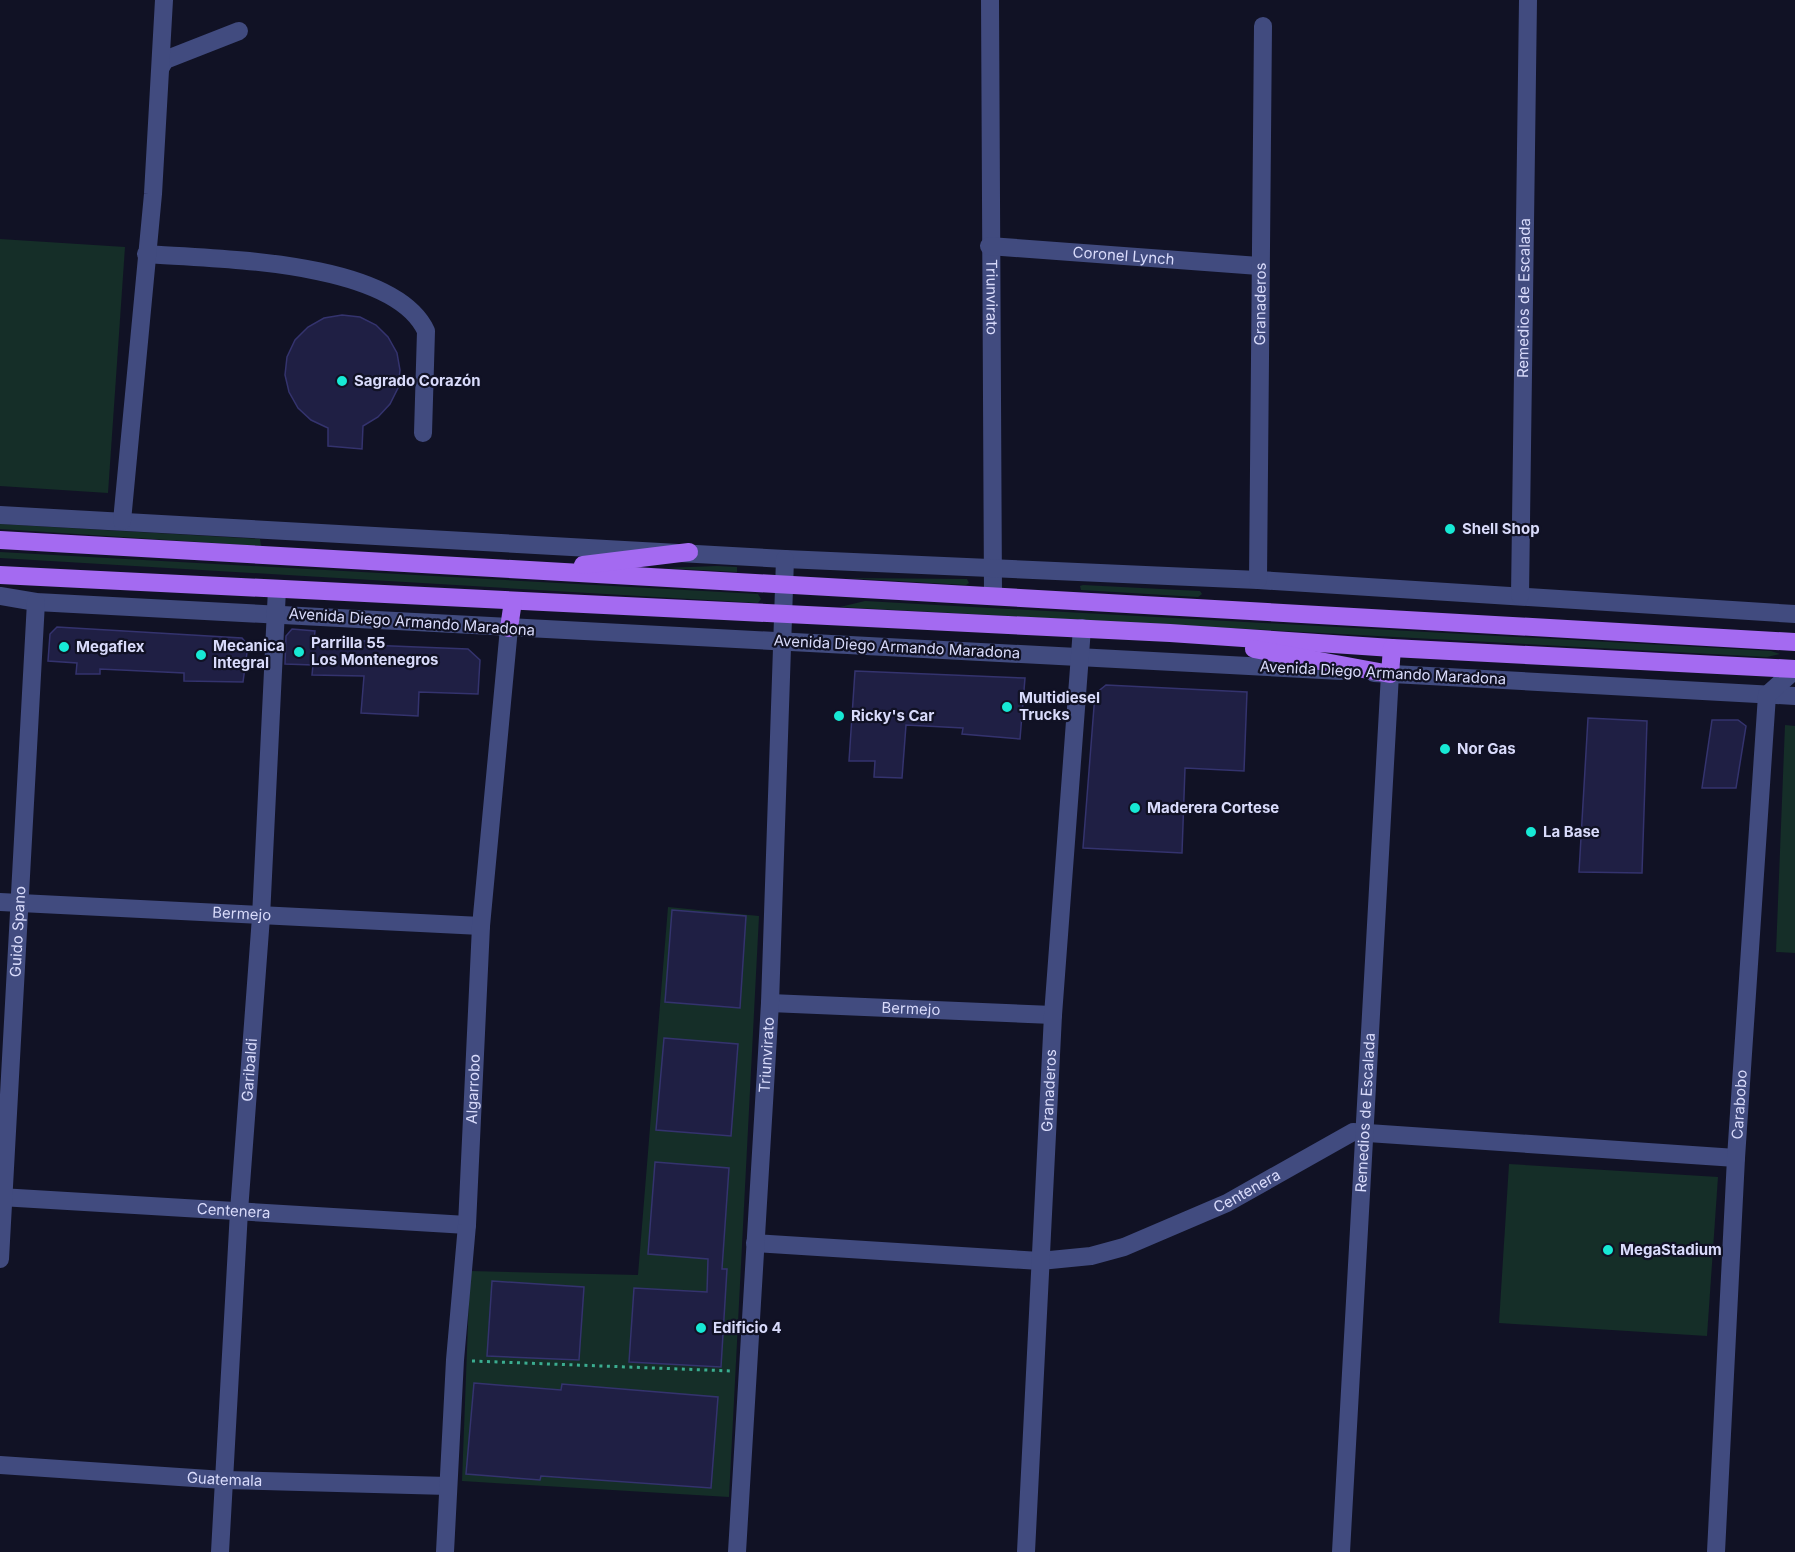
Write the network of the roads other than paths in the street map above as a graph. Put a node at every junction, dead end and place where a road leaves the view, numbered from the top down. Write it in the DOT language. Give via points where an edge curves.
graph roads {
  1 [pos="164,0"];
  2 [pos="990,0"];
  3 [pos="1528,0"];
  4 [pos="1263,26"];
  5 [pos="239,31"];
  6 [pos="161,67"];
  7 [pos="989,246"];
  8 [pos="146,254"];
  9 [pos="1259,267"];
  10 [pos="423,433"];
  11 [pos="0,515"];
  12 [pos="122,521"];
  13 [pos="0,540"];
  14 [pos="689,552"];
  15 [pos="785,559"];
  16 [pos="992,569"];
  17 [pos="531,571"];
  18 [pos="0,575"];
  19 [pos="1258,580"];
  20 [pos="785,584"];
  21 [pos="277,589"];
  22 [pos="993,595"];
  23 [pos="0,596"];
  24 [pos="1520,596"];
  25 [pos="1038,597"];
  26 [pos="513,601"];
  27 [pos="36,602"];
  28 [pos="276,613"];
  29 [pos="784,614"];
  30 [pos="1795,615"];
  31 [pos="1036,626"];
  32 [pos="509,628"];
  33 [pos="1082,628"];
  34 [pos="1170,633"];
  35 [pos="783,641"];
  36 [pos="1795,642"];
  37 [pos="1392,648"];
  38 [pos="1080,657"];
  39 [pos="1795,670"];
  40 [pos="1390,674"];
  41 [pos="1767,695"];
  42 [pos="1795,696"];
  43 [pos="0,903"];
  44 [pos="19,904"];
  45 [pos="261,917"];
  46 [pos="482,926"];
  47 [pos="770,1003"];
  48 [pos="1053,1015"];
  49 [pos="1366,1131"];
  50 [pos="1736,1158"];
  51 [pos="1,1197"];
  52 [pos="239,1212"];
  53 [pos="467,1225"];
  54 [pos="755,1243"];
  55 [pos="0,1259"];
  56 [pos="1040,1261"];
  57 [pos="0,1465"];
  58 [pos="224,1480"];
  59 [pos="448,1486"];
  60 [pos="220,1552"];
  61 [pos="445,1552"];
  62 [pos="737,1552"];
  63 [pos="1026,1552"];
  64 [pos="1341,1552"];
  65 [pos="1716,1552"];
  1 -- 6 [label="street"];
  2 -- 7 [label="street, Triunvirato"];
  3 -- 24 [label="street, Remedios de Escalada"];
  4 -- 9 [label="street, Granaderos"];
  5 -- 6 [label="street" via="165,60"];
  6 -- 8 [label="street"];
  7 -- 9 [label="street, Coronel Lynch"];
  7 -- 16 [label="street, Triunvirato"];
  8 -- 10 [label="street" via="280,264 368,283 387,292 420,319 426,331"];
  8 -- 12 [label="street"];
  9 -- 19 [label="street, Granaderos"];
  11 -- 12 [label="street"];
  12 -- 14 [label="street"];
  13 -- 17 [label="main road"];
  14 -- 15 [label="street"];
  14 -- 17 [label="main road"];
  15 -- 16 [label="street"];
  15 -- 20 [label="street, Triunvirato"];
  16 -- 19 [label="street"];
  16 -- 22 [label="street, Triunvirato"];
  17 -- 20 [label="main road"];
  18 -- 21 [label="main road, Avenida Diego Armando Maradona"];
  19 -- 24 [label="street"];
  20 -- 22 [label="main road"];
  20 -- 29 [label="street, Triunvirato"];
  21 -- 26 [label="main road, Avenida Diego Armando Maradona"];
  21 -- 28 [label="street, Garibaldi"];
  22 -- 25 [label="main road"];
  23 -- 27 [label="street, Avenida Diego Armando Maradona"];
  24 -- 30 [label="street"];
  25 -- 31 [label="main road"];
  25 -- 36 [label="main road"];
  26 -- 29 [label="main road, Avenida Diego Armando Maradona"];
  26 -- 32 [label="main road"];
  27 -- 28 [label="street, Avenida Diego Armando Maradona"];
  27 -- 44 [label="street, Guido Spano"];
  28 -- 32 [label="street, Avenida Diego Armando Maradona"];
  28 -- 45 [label="street, Garibaldi"];
  29 -- 31 [label="main road, Avenida Diego Armando Maradona"];
  29 -- 35 [label="street, Triunvirato"];
  31 -- 33 [label="main road, Avenida Diego Armando Maradona"];
  32 -- 35 [label="street, Avenida Diego Armando Maradona"];
  32 -- 46 [label="street, Algarrobo"];
  33 -- 34 [label="main road, Avenida Diego Armando Maradona"];
  33 -- 38 [label="street, Granaderos"];
  34 -- 37 [label="main road, Avenida Diego Armando Maradona"];
  34 -- 40 [label="main road"];
  35 -- 38 [label="street, Avenida Diego Armando Maradona"];
  35 -- 47 [label="street, Triunvirato"];
  37 -- 39 [label="main road, Avenida Diego Armando Maradona"];
  37 -- 40 [label="main road"];
  38 -- 40 [label="street, Avenida Diego Armando Maradona"];
  38 -- 48 [label="street, Granaderos"];
  39 -- 41 [label="street"];
  40 -- 41 [label="street, Avenida Diego Armando Maradona"];
  40 -- 49 [label="street, Remedios de Escalada"];
  41 -- 42 [label="street, Avenida Diego Armando Maradona"];
  41 -- 50 [label="street, Carabobo"];
  43 -- 44 [label="street, Bermejo"];
  44 -- 45 [label="street, Bermejo"];
  44 -- 51 [label="street, Guido Spano"];
  45 -- 46 [label="street, Bermejo"];
  45 -- 52 [label="street, Garibaldi"];
  46 -- 53 [label="street, Algarrobo"];
  47 -- 48 [label="street, Bermejo"];
  47 -- 54 [label="street, Triunvirato"];
  48 -- 56 [label="street, Granaderos"];
  49 -- 50 [label="street, Centenera"];
  49 -- 56 [label="street, Centenera" via="1353,1132 1335,1141 1227,1203 1124,1246 1091,1256"];
  49 -- 64 [label="street, Remedios de Escalada"];
  50 -- 65 [label="street, Carabobo"];
  51 -- 52 [label="street, Centenera"];
  51 -- 55 [label="street, Guido Spano"];
  52 -- 53 [label="street, Centenera"];
  52 -- 58 [label="street, Garibaldi"];
  53 -- 59 [label="street, Algarrobo"];
  54 -- 56 [label="street, Centenera"];
  54 -- 62 [label="street, Triunvirato"];
  56 -- 63 [label="street, Granaderos"];
  57 -- 58 [label="street, Guatemala"];
  58 -- 59 [label="street, Guatemala"];
  58 -- 60 [label="street, Garibaldi"];
  59 -- 61 [label="street, Algarrobo"];
}
